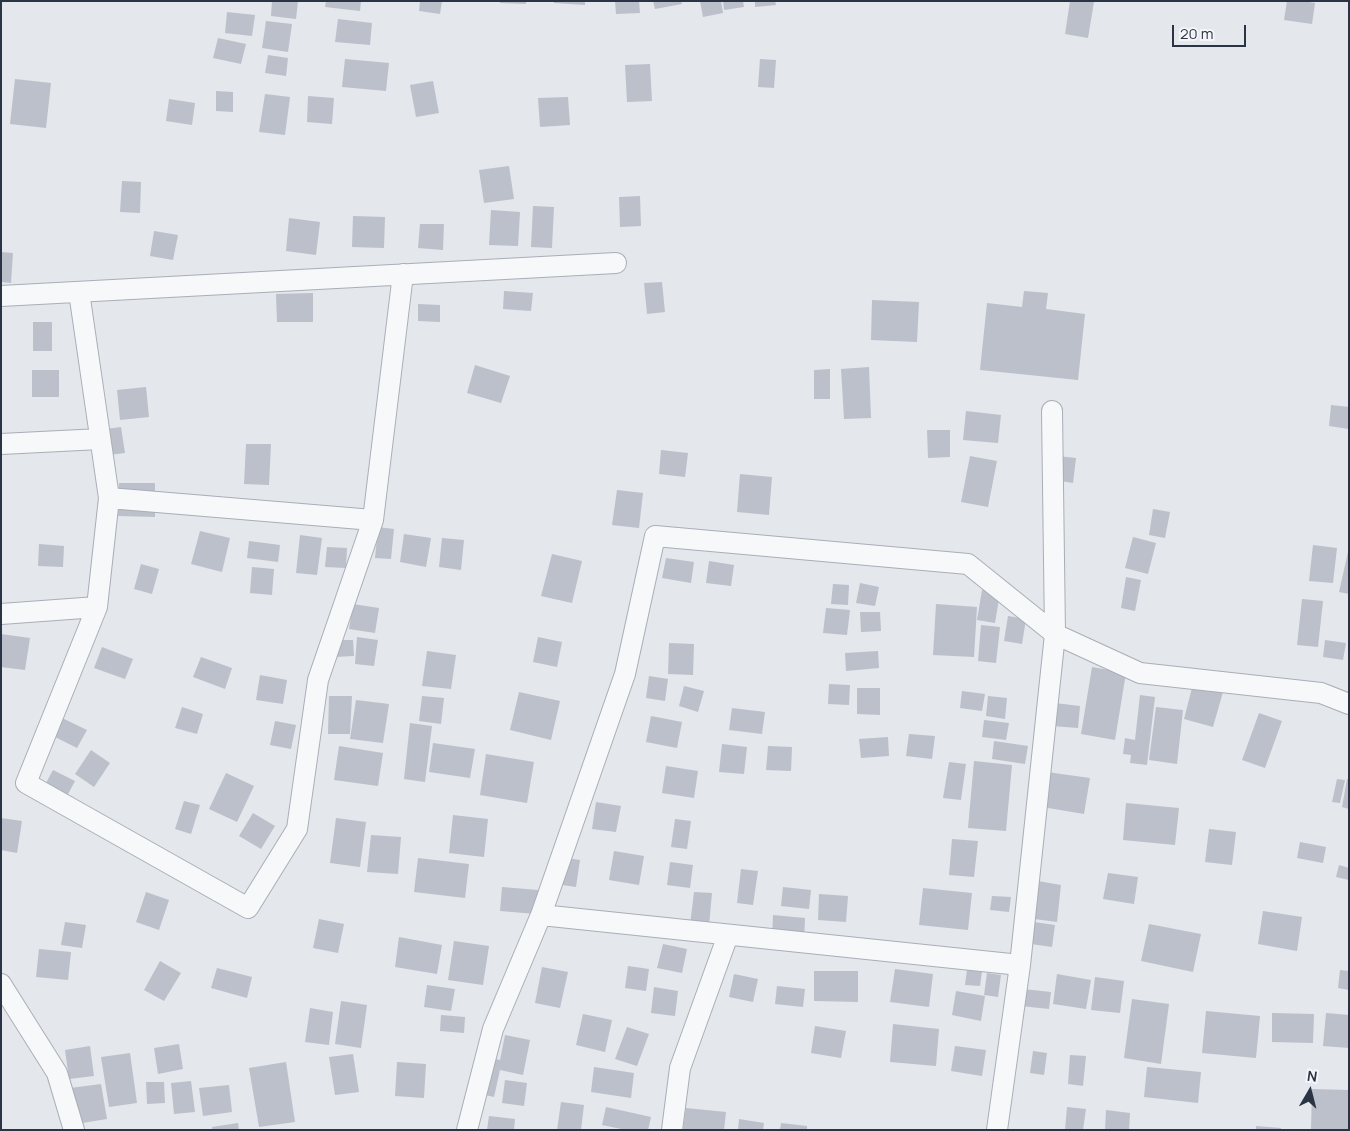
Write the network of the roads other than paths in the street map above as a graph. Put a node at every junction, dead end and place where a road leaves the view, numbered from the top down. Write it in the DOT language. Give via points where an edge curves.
graph roads {
  1 [pos="616,263"];
  2 [pos="403,274"];
  3 [pos="79,292"];
  4 [pos="1,296"];
  5 [pos="1052,411"];
  6 [pos="100,439"];
  7 [pos="1,444"];
  8 [pos="109,498"];
  9 [pos="373,520"];
  10 [pos="97,607"];
  11 [pos="1,614"];
  12 [pos="1055,634"];
  13 [pos="1349,704"];
  14 [pos="541,916"];
  15 [pos="728,935"];
  16 [pos="1020,965"];
  17 [pos="1,984"];
  18 [pos="74,1130"];
  19 [pos="467,1130"];
  20 [pos="672,1130"];
  21 [pos="997,1130"];
  1 -- 2 [label="street"];
  2 -- 3 [label="street"];
  2 -- 9 [label="street"];
  3 -- 4 [label="street"];
  3 -- 6 [label="street"];
  5 -- 12 [label="street"];
  6 -- 7 [label="street"];
  6 -- 8 [label="street"];
  8 -- 9 [label="street"];
  8 -- 10 [label="street"];
  9 -- 10 [label="street" via="318,680 297,829 248,908 26,783"];
  10 -- 11 [label="street"];
  12 -- 13 [label="street" via="1140,673 1321,693"];
  12 -- 14 [label="street" via="968,564 655,536 625,674"];
  12 -- 16 [label="street"];
  14 -- 15 [label="street"];
  14 -- 19 [label="street" via="493,1029"];
  15 -- 16 [label="street"];
  15 -- 20 [label="street" via="680,1068"];
  16 -- 21 [label="street"];
  17 -- 18 [label="street" via="57,1073"];
}
